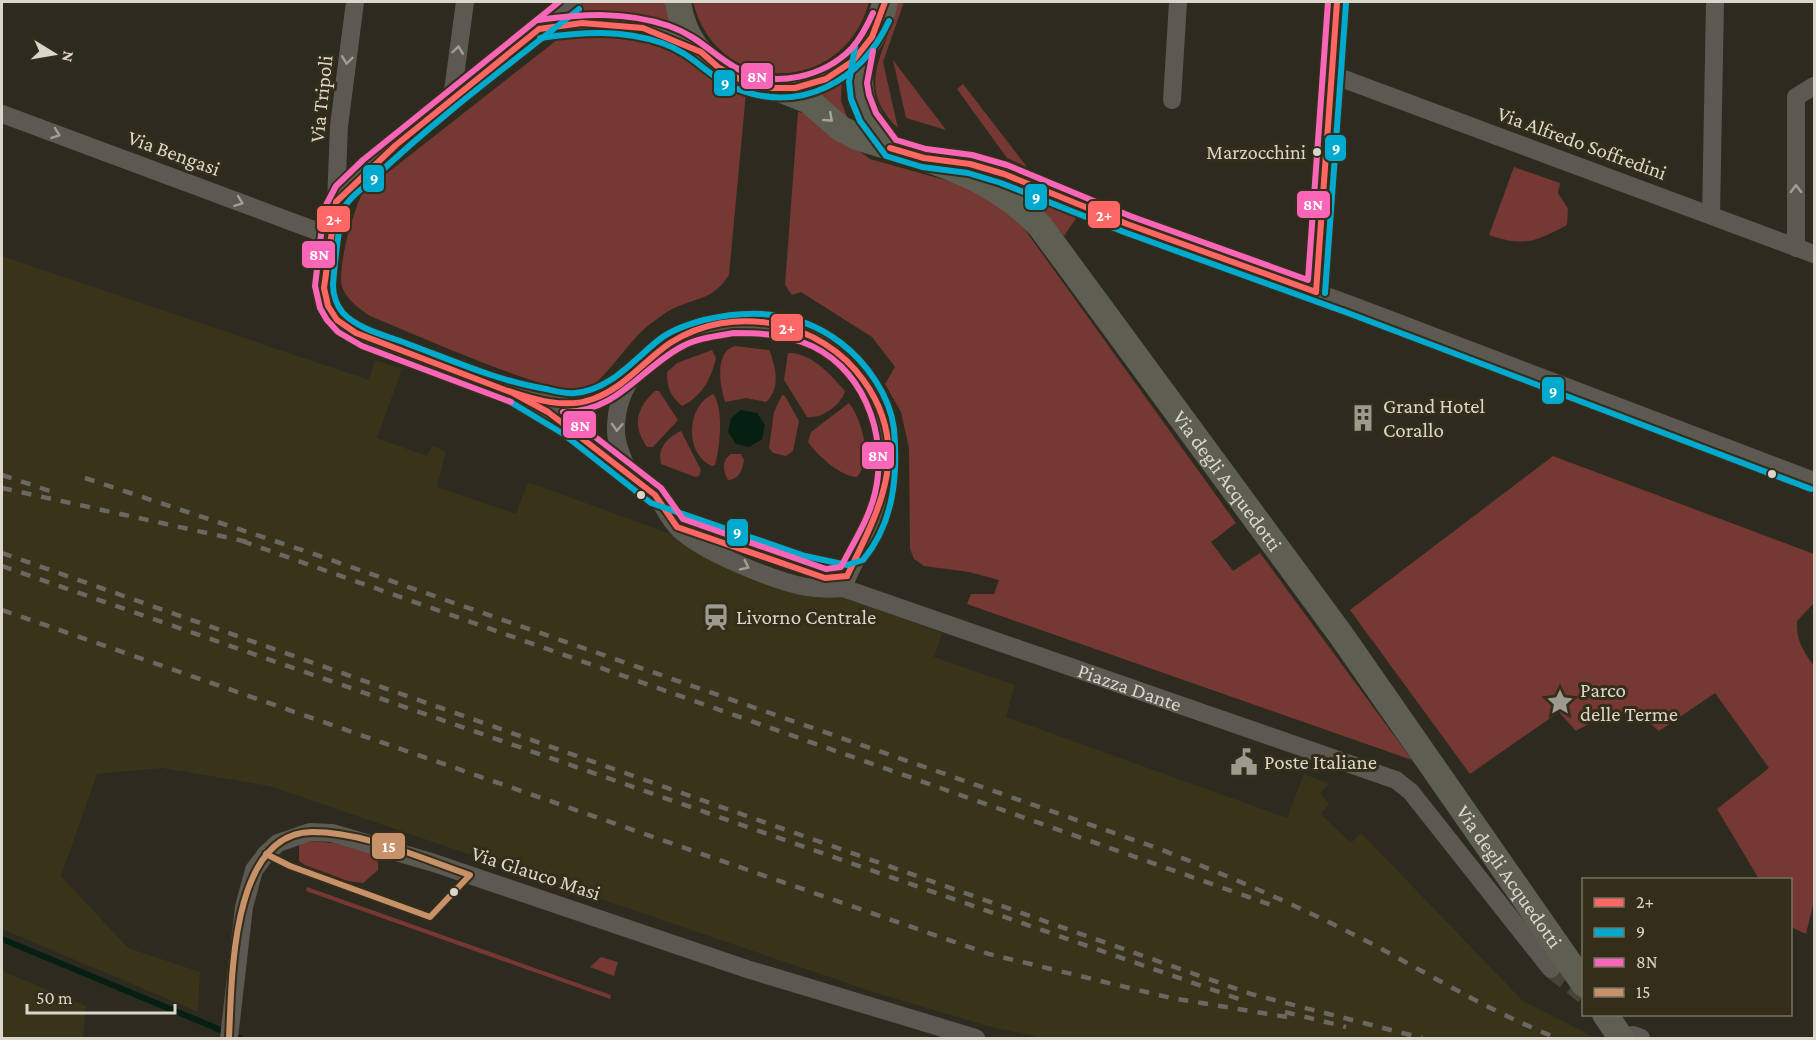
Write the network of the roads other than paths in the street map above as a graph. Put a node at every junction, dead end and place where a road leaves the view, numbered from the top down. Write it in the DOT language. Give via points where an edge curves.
graph roads {
  1 [pos="355,2"];
  2 [pos="465,2"];
  3 [pos="573,2"];
  4 [pos="678,2"];
  5 [pos="885,2"];
  6 [pos="1178,2"];
  7 [pos="1337,2"];
  8 [pos="1715,2"];
  9 [pos="539,28"];
  10 [pos="864,49"];
  11 [pos="701,52"];
  12 [pos="1333,75"];
  13 [pos="1815,86"];
  14 [pos="779,89"];
  15 [pos="452,98"];
  16 [pos="1172,100"];
  17 [pos="2,114"];
  18 [pos="890,148"];
  19 [pos="924,158"];
  20 [pos="336,202"];
  21 [pos="1711,215"];
  22 [pos="330,236"];
  23 [pos="1796,248"];
  24 [pos="1815,254"];
  25 [pos="1316,292"];
  26 [pos="633,377"];
  27 [pos="513,393"];
  28 [pos="631,477"];
  29 [pos="1815,481"];
  30 [pos="853,563"];
  31 [pos="843,588"];
  32 [pos="863,595"];
  33 [pos="1551,969"];
  34 [pos="1582,981"];
  35 [pos="1607,1016"];
  36 [pos="1632,1037"];
  37 [pos="229,1038"];
  38 [pos="976,1038"];
  1 -- 20 [label="street, Via Tripoli, one-way" via="339,126"];
  15 -- 2 [label="street, one-way"];
  3 -- 9 [label="street"];
  4 -- 11 [label="main road" via="683,22"];
  5 -- 10 [label="main road"];
  6 -- 16 [label="street"];
  7 -- 12 [label="street"];
  8 -- 21 [label="street"];
  9 -- 11 [label="street" via="582,23 625,25 643,28"];
  9 -- 15 [label="street"];
  10 -- 14 [label="main road" via="826,79"];
  10 -- 18 [label="main road" via="860,97 868,117"];
  11 -- 14 [label="main road" via="741,80"];
  12 -- 21 [label="street, Via Alfredo Soffredini"];
  12 -- 25 [label="street"];
  23 -- 13 [label="street, one-way" via="1796,97"];
  14 -- 18 [label="main road, Via degli Acquedotti, one-way" via="809,101 848,133"];
  15 -- 20 [label="street"];
  17 -- 22 [label="street, Via Bengasi, one-way"];
  18 -- 19 [label="main road, Via degli Acquedotti"];
  19 -- 25 [label="street" via="970,164 1004,174 1117,221"];
  19 -- 34 [label="main road, Via degli Acquedotti" via="981,179 1014,201 1040,226 1268,533"];
  20 -- 22 [label="street, Piazza Dante"];
  21 -- 23 [label="street, Via Alfredo Soffredini"];
  22 -- 27 [label="street, Piazza Dante" via="324,288 337,321 374,340"];
  23 -- 24 [label="street, Via Alfredo Soffredini"];
  25 -- 29 [label="street"];
  26 -- 27 [label="street, Piazza Dante" via="601,396 573,403"];
  26 -- 28 [label="street, Piazza Dante, one-way" via="616,430"];
  26 -- 30 [label="street, Piazza Dante" via="674,341 730,324 789,326 818,338 843,356 873,393 887,441 882,504"];
  27 -- 28 [label="street, Piazza Dante" via="548,412"];
  28 -- 31 [label="street, Piazza Dante, one-way" via="655,495 692,541 756,571 805,587"];
  30 -- 31 [label="street, Piazza Dante"];
  30 -- 32 [label="street"];
  31 -- 32 [label="street, Piazza Dante"];
  32 -- 33 [label="street, Piazza Dante" via="1396,780 1411,792"];
  35 -- 36 [label="main road"];
  37 -- 38 [label="street, Via Glauco Masi" via="244,907 254,870 278,843 310,832 332,833 434,863 747,969"];
}
